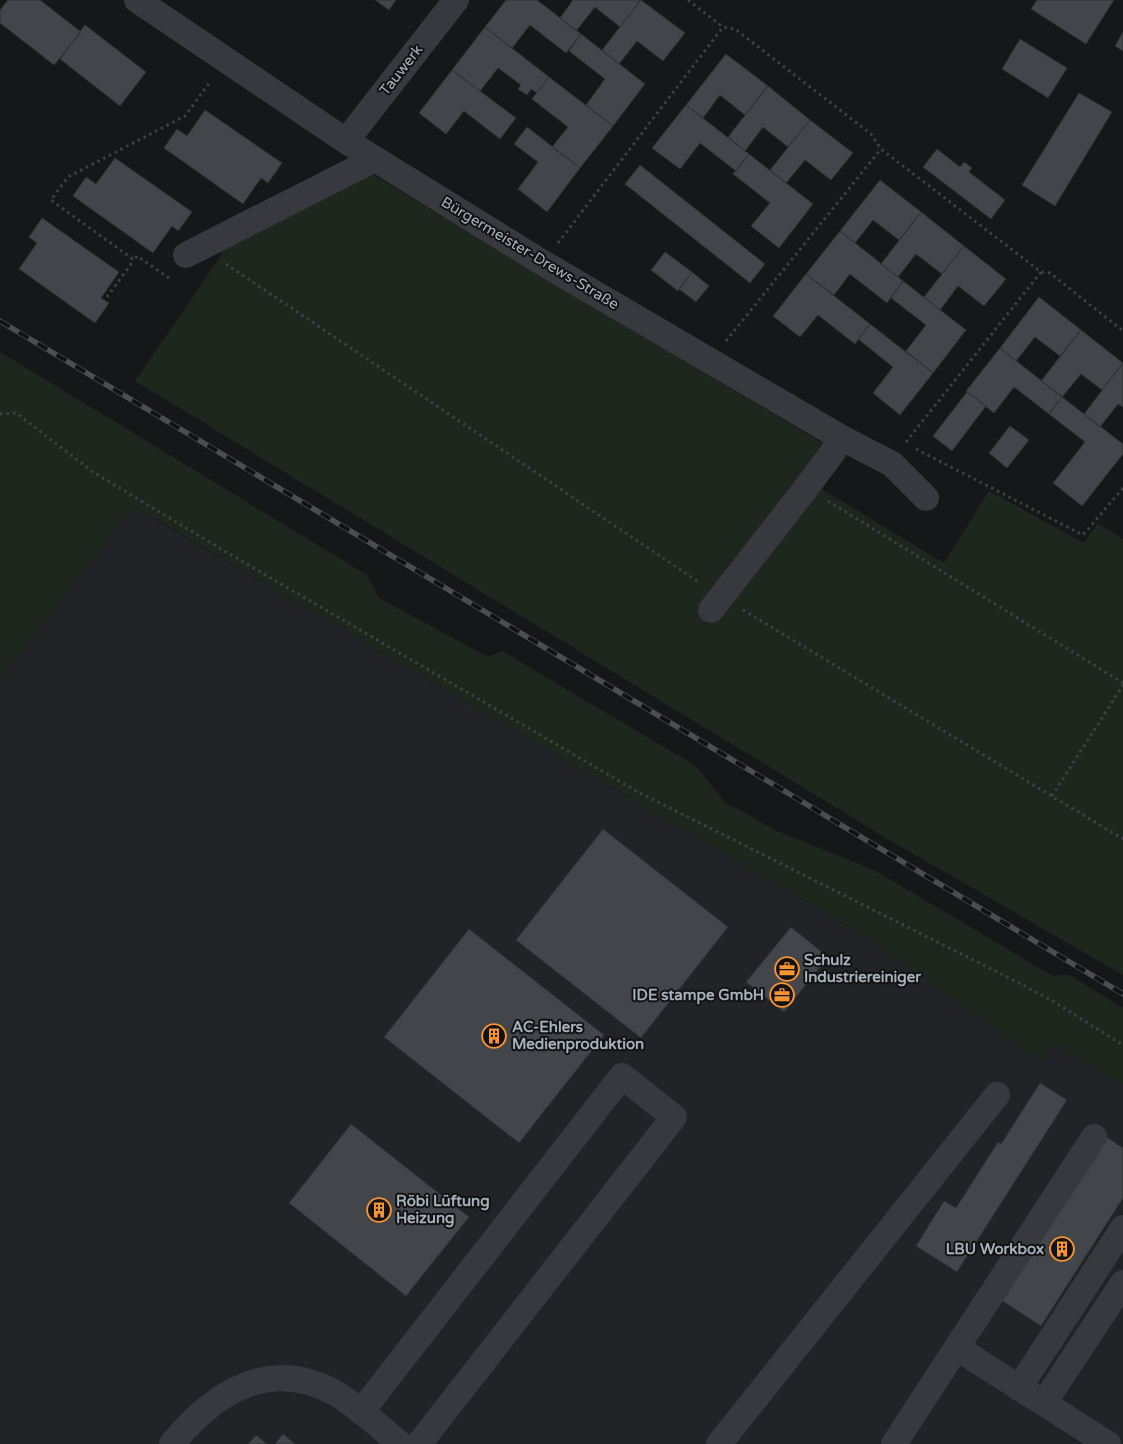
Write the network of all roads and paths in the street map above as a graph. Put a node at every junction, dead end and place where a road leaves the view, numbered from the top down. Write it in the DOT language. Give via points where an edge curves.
graph roads {
  1 [pos="137,0"];
  2 [pos="456,0"];
  3 [pos="688,0"];
  4 [pos="724,27"];
  5 [pos="226,60"];
  6 [pos="346,141"];
  7 [pos="881,149"];
  8 [pos="375,159"];
  9 [pos="196,249"];
  10 [pos="134,260"];
  11 [pos="543,263"];
  12 [pos="1041,272"];
  13 [pos="168,278"];
  14 [pos="107,297"];
  15 [pos="1123,331"];
  16 [pos="710,361"];
  17 [pos="0,414"];
  18 [pos="840,437"];
  19 [pos="806,488"];
  20 [pos="1123,488"];
  21 [pos="926,498"];
  22 [pos="716,603"];
  23 [pos="1123,684"];
  24 [pos="1052,796"];
  25 [pos="1123,839"];
  26 [pos="1123,1045"];
  27 [pos="997,1094"];
  28 [pos="1094,1137"];
  29 [pos="1123,1228"];
  30 [pos="1123,1283"];
  31 [pos="957,1348"];
  32 [pos="1019,1388"];
  33 [pos="1044,1403"];
  34 [pos="361,1412"];
  35 [pos="172,1444"];
  36 [pos="400,1444"];
  37 [pos="419,1444"];
  38 [pos="719,1444"];
  39 [pos="894,1444"];
  40 [pos="1108,1444"];
  1 -- 5 [label="street, Bürgermeister-Drews-Straße"];
  2 -- 6 [label="street, Tauwerk"];
  3 -- 4 [label="path"];
  4 -- 7 [label="path" via="735,29 871,134"];
  4 -- 11 [label="path"];
  5 -- 6 [label="street, Bürgermeister-Drews-Straße"];
  5 -- 10 [label="path" via="186,116 68,177 51,200"];
  6 -- 8 [label="street, Bürgermeister-Drews-Straße"];
  7 -- 12 [label="path"];
  7 -- 16 [label="path"];
  8 -- 9 [label="street"];
  8 -- 11 [label="street, Bürgermeister-Drews-Straße"];
  9 -- 22 [label="path" via="217,259"];
  10 -- 13 [label="path" via="137,256"];
  10 -- 14 [label="path"];
  11 -- 16 [label="street, Bürgermeister-Drews-Straße"];
  12 -- 15 [label="path" via="1050,273"];
  12 -- 20 [label="path" via="905,443 1083,535"];
  16 -- 18 [label="street, Bürgermeister-Drews-Straße"];
  17 -- 26 [label="path" via="16,413 94,472 638,792 1051,1000"];
  18 -- 19 [label="street"];
  18 -- 21 [label="street, Bürgermeister-Drews-Straße" via="892,464"];
  19 -- 22 [label="street"];
  19 -- 23 [label="path"];
  22 -- 24 [label="path"];
  23 -- 24 [label="path"];
  24 -- 25 [label="path"];
  27 -- 38 [label="street"];
  28 -- 31 [label="street"];
  29 -- 32 [label="street"];
  30 -- 33 [label="street"];
  31 -- 32 [label="street"];
  31 -- 39 [label="street"];
  32 -- 33 [label="street"];
  33 -- 40 [label="street"];
  34 -- 35 [label="street" via="321,1387 289,1378 272,1378 222,1396 190,1422"];
  34 -- 36 [label="street"];
  34 -- 37 [label="street" via="622,1076 674,1117"];
}
